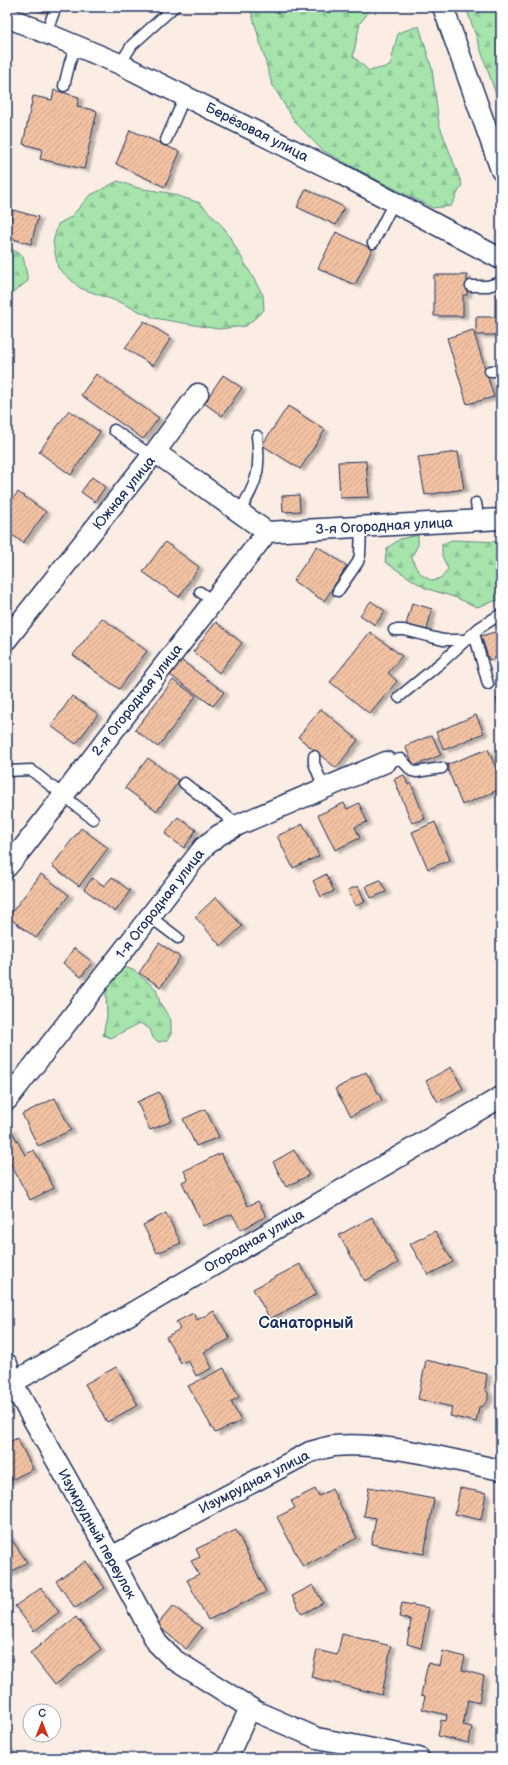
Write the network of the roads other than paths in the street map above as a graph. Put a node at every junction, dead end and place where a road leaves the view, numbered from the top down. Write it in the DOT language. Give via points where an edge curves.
graph roads {
  1 [pos="56,7"];
  2 [pos="174,7"];
  3 [pos="443,7"];
  4 [pos="7,17"];
  5 [pos="46,33"];
  6 [pos="76,46"];
  7 [pos="120,64"];
  8 [pos="64,86"];
  9 [pos="186,96"];
  10 [pos="166,140"];
  11 [pos="501,170"];
  12 [pos="394,202"];
  13 [pos="373,243"];
  14 [pos="501,259"];
  15 [pos="501,282"];
  16 [pos="471,286"];
  17 [pos="490,371"];
  18 [pos="501,371"];
  19 [pos="198,394"];
  20 [pos="114,430"];
  21 [pos="257,436"];
  22 [pos="153,454"];
  23 [pos="239,512"];
  24 [pos="501,519"];
  25 [pos="361,527"];
  26 [pos="267,532"];
  27 [pos="338,591"];
  28 [pos="501,614"];
  29 [pos="394,630"];
  30 [pos="470,637"];
  31 [pos="7,639"];
  32 [pos="488,684"];
  33 [pos="399,697"];
  34 [pos="314,756"];
  35 [pos="386,762"];
  36 [pos="442,768"];
  37 [pos="7,771"];
  38 [pos="184,783"];
  39 [pos="324,789"];
  40 [pos="64,796"];
  41 [pos="93,818"];
  42 [pos="238,825"];
  43 [pos="7,867"];
  44 [pos="149,916"];
  45 [pos="178,938"];
  46 [pos="501,1097"];
  47 [pos="7,1100"];
  48 [pos="9,1377"];
  49 [pos="501,1470"];
  50 [pos="110,1557"];
  51 [pos="250,1708"];
  52 [pos="228,1758"];
  53 [pos="419,1758"];
  1 -- 5 [label="lane"];
  2 -- 7 [label="lane" via="132,45"];
  3 -- 11 [label="street"];
  4 -- 5 [label="street, Берёзовая улица"];
  5 -- 6 [label="street, Берёзовая улица"];
  6 -- 7 [label="street, Берёзовая улица"];
  6 -- 8 [label="lane"];
  7 -- 9 [label="street, Берёзовая улица"];
  9 -- 10 [label="lane"];
  9 -- 12 [label="street, Берёзовая улица"];
  12 -- 13 [label="lane"];
  12 -- 14 [label="street, Берёзовая улица"];
  15 -- 16 [label="lane" via="488,286"];
  17 -- 18 [label="lane"];
  19 -- 22 [label="street"];
  20 -- 22 [label="lane"];
  21 -- 23 [label="lane" via="258,476"];
  22 -- 23 [label="street, Южная улица"];
  22 -- 31 [label="street, Южная улица"];
  23 -- 26 [label="street, Южная улица"];
  24 -- 25 [label="street, 3-я Огородная улица" via="477,512"];
  25 -- 26 [label="street, 3-я Огородная улица"];
  25 -- 27 [label="lane" via="358,562"];
  26 -- 40 [label="street, 2-я Огородная улица" via="206,597"];
  28 -- 30 [label="lane"];
  29 -- 30 [label="lane" via="443,640"];
  30 -- 32 [label="lane"];
  30 -- 33 [label="lane"];
  34 -- 39 [label="lane" via="314,763"];
  35 -- 36 [label="lane" via="401,759 416,772"];
  35 -- 39 [label="street, 1-я Огородная улица"];
  37 -- 40 [label="lane" via="32,770"];
  38 -- 42 [label="lane"];
  39 -- 42 [label="street, 1-я Огородная улица"];
  40 -- 41 [label="lane"];
  40 -- 43 [label="street, 2-я Огородная улица"];
  42 -- 44 [label="street, 1-я Огородная улица" via="204,847"];
  44 -- 45 [label="lane"];
  44 -- 47 [label="street, 1-я Огородная улица"];
  46 -- 48 [label="street, Огородная улица"];
  48 -- 50 [label="street, Изумрудный переулок"];
  49 -- 50 [label="street, Изумрудная улица" via="373,1447 333,1446 310,1452"];
  50 -- 51 [label="street, Изумрудный переулок" via="157,1644 174,1659"];
  51 -- 52 [label="street"];
  51 -- 53 [label="street, Изумрудный переулок" via="317,1738"];
}
